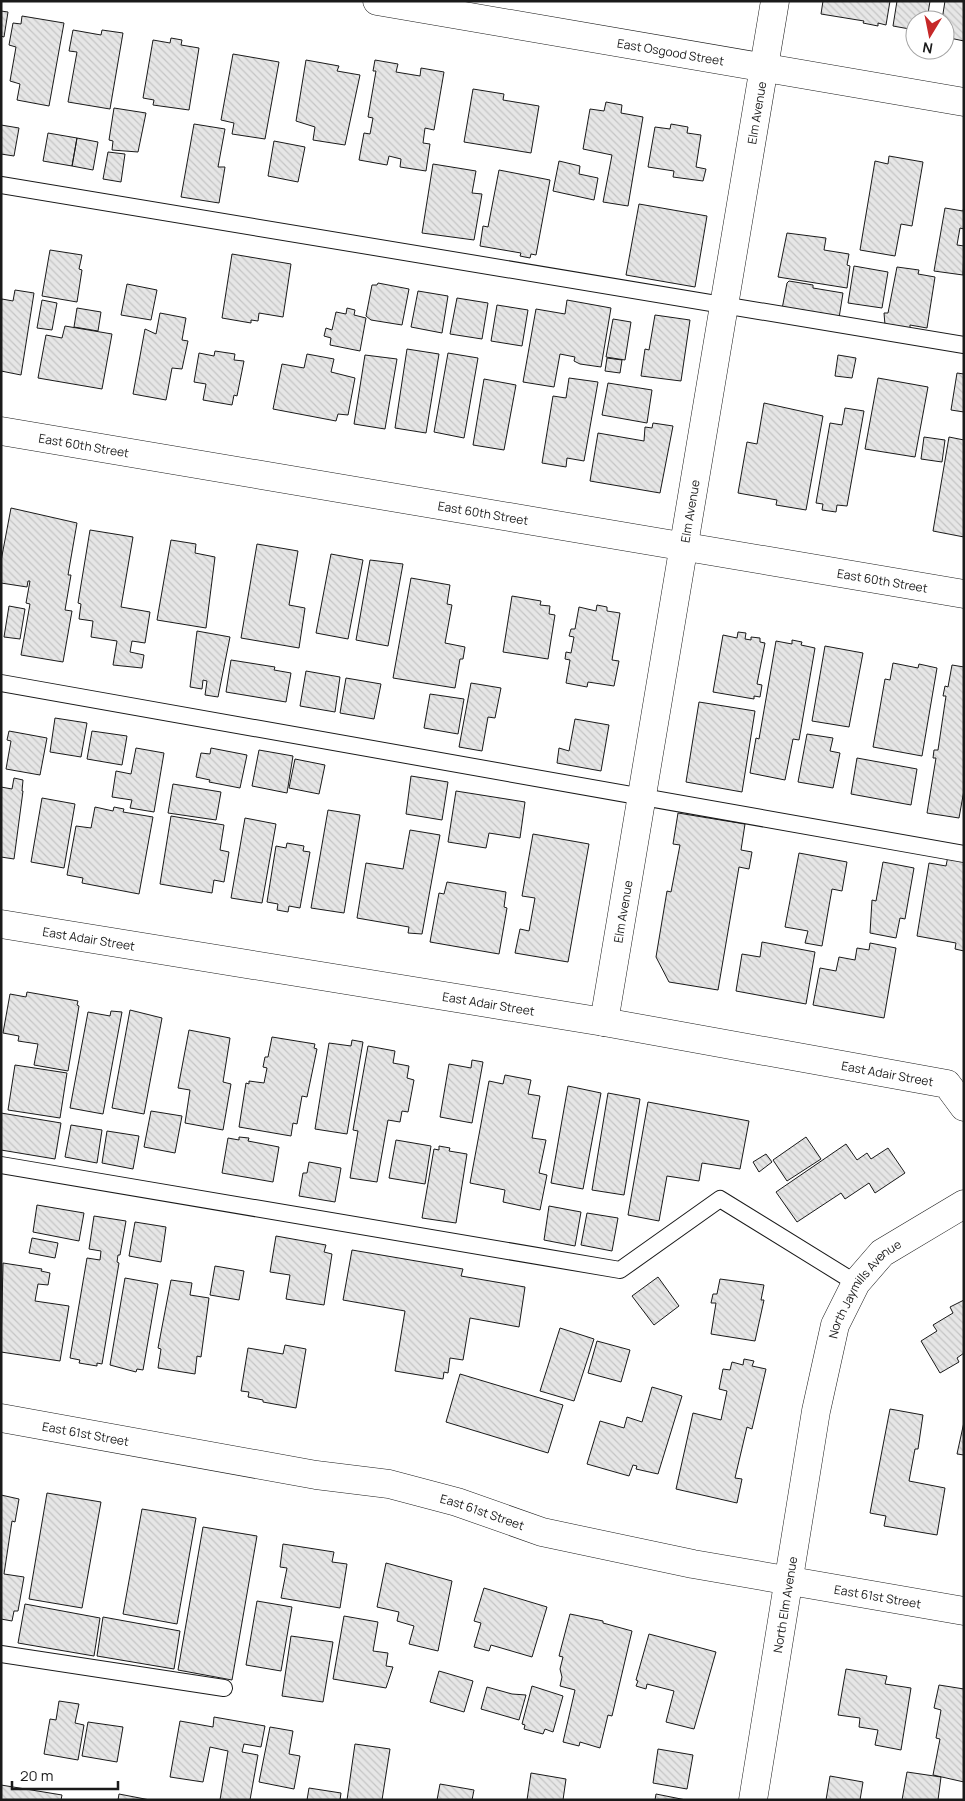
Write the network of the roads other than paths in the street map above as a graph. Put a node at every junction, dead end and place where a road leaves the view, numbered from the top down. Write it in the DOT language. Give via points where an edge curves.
graph roads {
  1 [pos="378,1"];
  2 [pos="774,1"];
  3 [pos="763,67"];
  4 [pos="964,102"];
  5 [pos="1,185"];
  6 [pos="723,304"];
  7 [pos="964,345"];
  8 [pos="1,431"];
  9 [pos="682,548"];
  10 [pos="964,594"];
  11 [pos="1,684"];
  12 [pos="641,796"];
  13 [pos="964,854"];
  14 [pos="1,924"];
  15 [pos="604,1022"];
  16 [pos="964,1107"];
  17 [pos="1,1165"];
  18 [pos="964,1204"];
  19 [pos="856,1283"];
  20 [pos="816,1411"];
  21 [pos="1,1418"];
  22 [pos="788,1581"];
  23 [pos="964,1611"];
  24 [pos="1,1654"];
  25 [pos="224,1688"];
  26 [pos="753,1800"];
  1 -- 3 [label="street, East Osgood Street"];
  2 -- 3 [label="street, Elm Avenue"];
  3 -- 4 [label="street, East Osgood Street"];
  3 -- 6 [label="street, Elm Avenue"];
  5 -- 6 [label="lane"];
  6 -- 7 [label="lane"];
  6 -- 9 [label="street, Elm Avenue"];
  8 -- 9 [label="street, East 60th Street"];
  9 -- 10 [label="street, East 60th Street"];
  9 -- 12 [label="street, Elm Avenue"];
  11 -- 12 [label="lane"];
  12 -- 13 [label="lane"];
  12 -- 15 [label="street, Elm Avenue"];
  14 -- 15 [label="street, East Adair Street"];
  15 -- 16 [label="street, East Adair Street" via="947,1084"];
  17 -- 19 [label="lane" via="620,1270 720,1199"];
  18 -- 19 [label="street, North Jaymills Avenue" via="882,1253"];
  19 -- 20 [label="street, North Jaymills Avenue" via="835,1325"];
  20 -- 22 [label="street, North Elm Avenue"];
  21 -- 22 [label="street, East 61st Street" via="316,1475 389,1484 457,1502 542,1532"];
  22 -- 23 [label="street, East 61st Street"];
  22 -- 26 [label="street, North Elm Avenue"];
  24 -- 25 [label="lane"];
}
